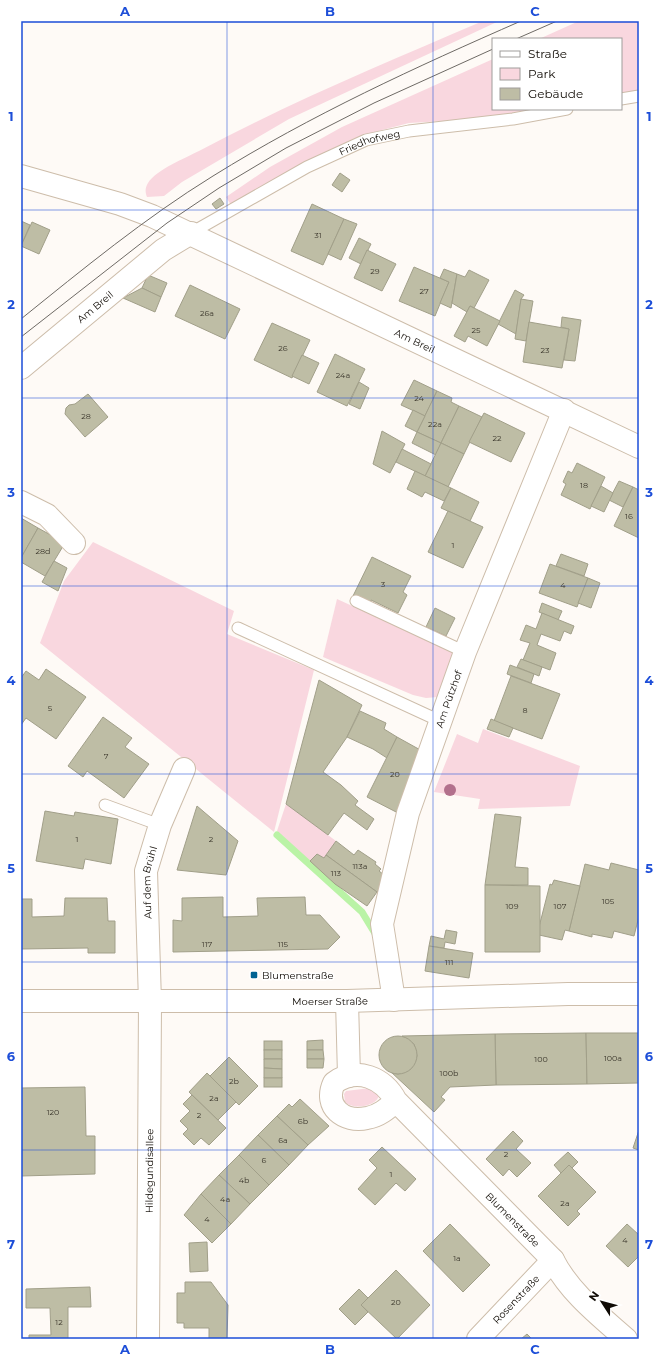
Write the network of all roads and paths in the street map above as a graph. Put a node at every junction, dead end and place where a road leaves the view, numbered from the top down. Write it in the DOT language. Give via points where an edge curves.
graph roads {
  1 [pos="639,96"];
  2 [pos="622,99"];
  3 [pos="562,110"];
  4 [pos="21,176"];
  5 [pos="191,233"];
  6 [pos="21,368"];
  7 [pos="564,410"];
  8 [pos="639,447"];
  9 [pos="21,502"];
  10 [pos="74,543"];
  11 [pos="356,601"];
  12 [pos="238,628"];
  13 [pos="465,652"];
  14 [pos="440,720"];
  15 [pos="184,769"];
  16 [pos="105,805"];
  17 [pos="160,825"];
  18 [pos="639,994"];
  19 [pos="394,1000"];
  20 [pos="21,1001"];
  21 [pos="347,1001"];
  22 [pos="150,1002"];
  23 [pos="349,1076"];
  24 [pos="396,1100"];
  25 [pos="554,1260"];
  26 [pos="148,1339"];
  27 [pos="478,1339"];
  28 [pos="626,1339"];
  1 -- 2 [label="lane"];
  3 -- 5 [label="lane, Friedhofweg" via="513,119 409,131 366,140 307,167"];
  4 -- 5 [label="street, Am Breil" via="120,204"];
  5 -- 6 [label="street, Am Breil" via="163,250"];
  5 -- 7 [label="street, Am Breil"];
  7 -- 8 [label="street, Am Breil"];
  7 -- 13 [label="street, Am Pützhof"];
  9 -- 10 [label="street" via="47,515"];
  11 -- 13 [label="lane"];
  12 -- 14 [label="lane"];
  13 -- 14 [label="street, Am Pützhof"];
  14 -- 19 [label="street, Am Pützhof" via="397,844 382,924"];
  15 -- 17 [label="street, Auf dem Brühl"];
  16 -- 17 [label="lane"];
  17 -- 22 [label="street, Auf dem Brühl" via="146,871"];
  18 -- 19 [label="street, Moerser Straße"];
  19 -- 21 [label="street, Moerser Straße"];
  20 -- 22 [label="street, Moerser Straße"];
  21 -- 22 [label="street, Moerser Straße"];
  21 -- 23 [label="street"];
  22 -- 26 [label="street, Hildegundisallee"];
  23 -- 24 [label="street, Blumenstraße" via="371,1077 381,1082"];
  23 -- 24 [label="street" via="334,1083 331,1090 334,1107 346,1117 355,1120 368,1118 384,1112"];
  24 -- 25 [label="street, Blumenstraße"];
  25 -- 27 [label="street, Rosenstraße"];
  25 -- 28 [label="street, Blumenstraße" via="562,1276"];
}
